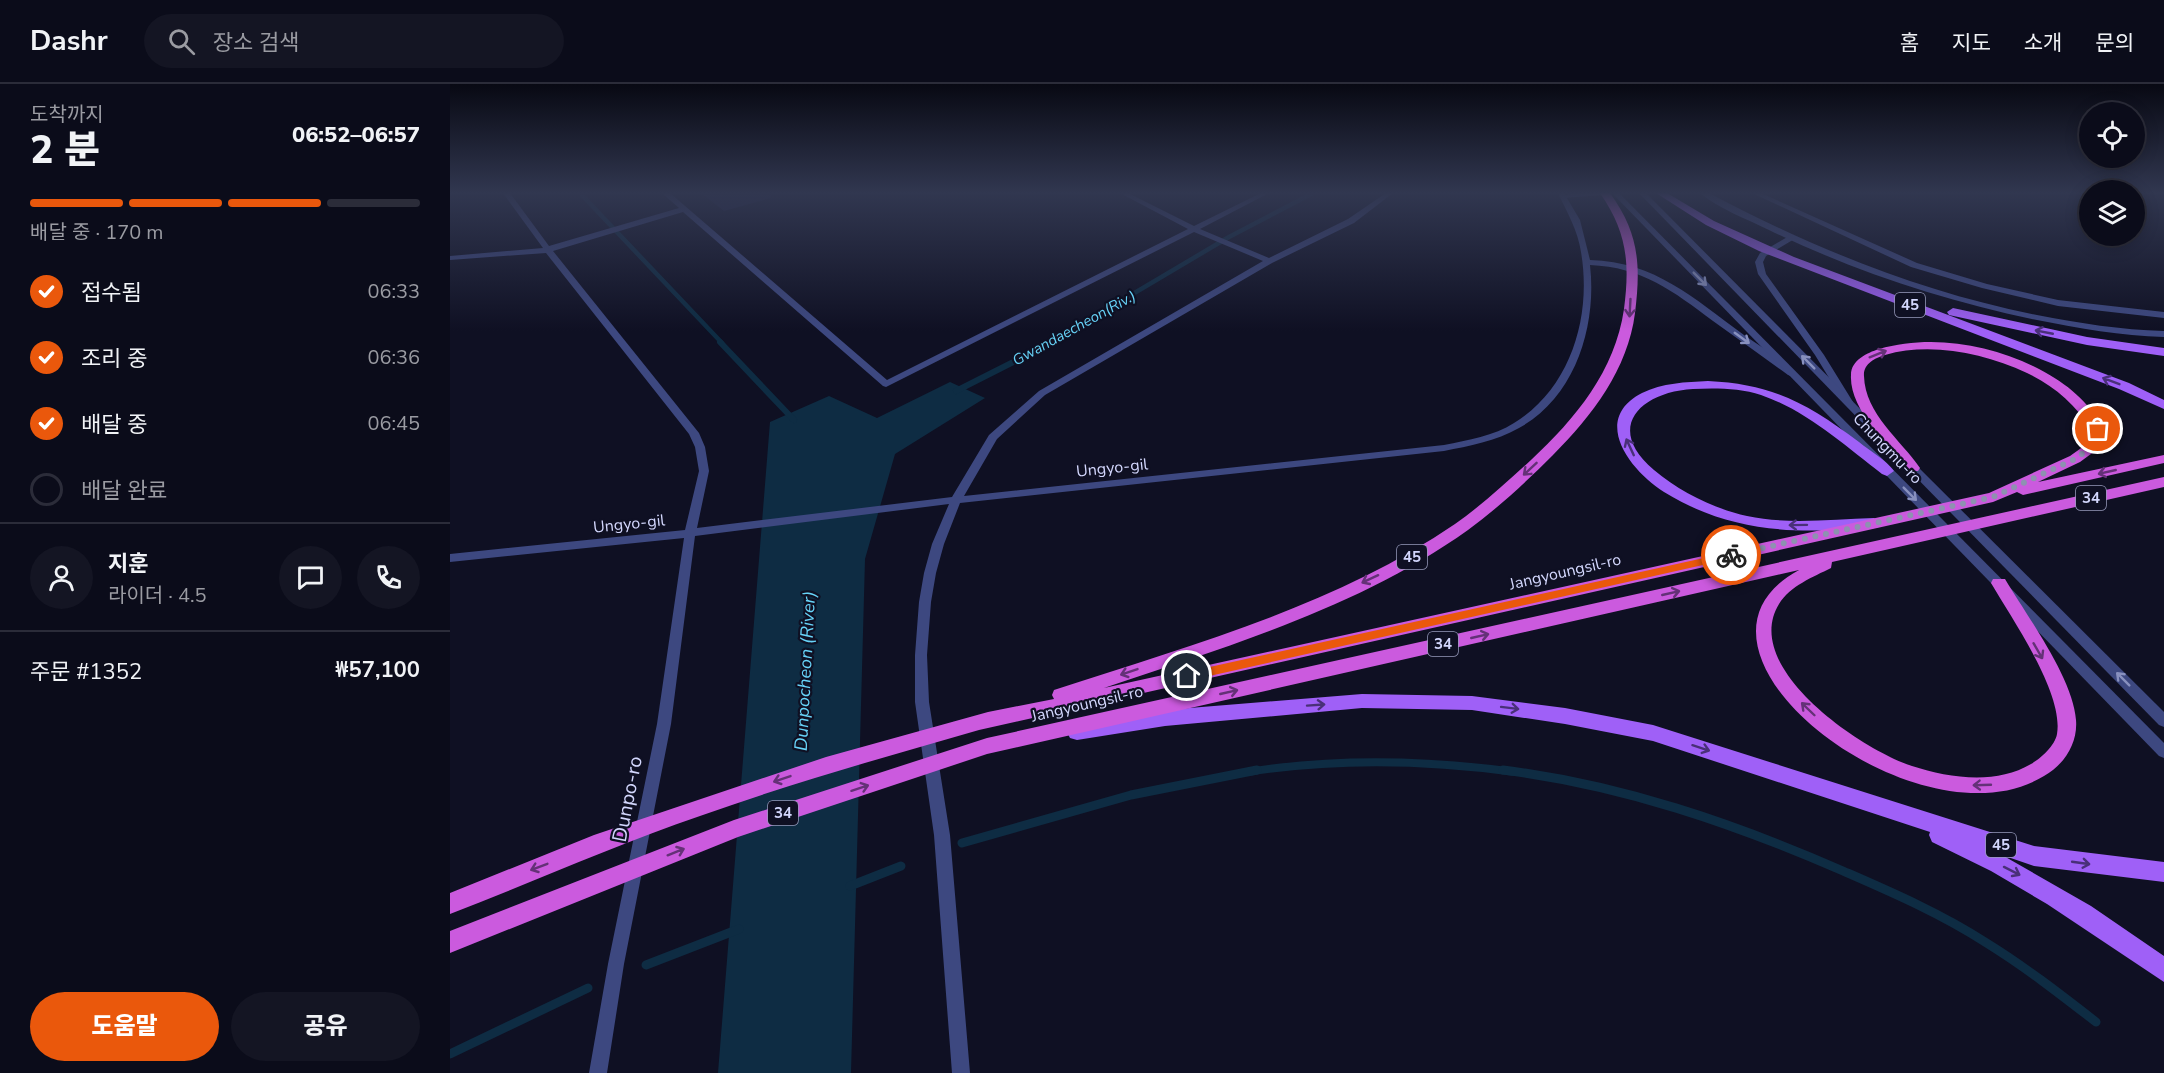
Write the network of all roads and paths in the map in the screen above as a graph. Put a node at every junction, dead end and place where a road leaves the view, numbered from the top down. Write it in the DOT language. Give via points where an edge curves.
graph roads {
  1 [pos="542,239"];
  2 [pos="583,239"];
  3 [pos="719,239"];
  4 [pos="1179,239"];
  5 [pos="1219,239"];
  6 [pos="1314,239"];
  7 [pos="1582,239"];
  8 [pos="1627,239"];
  9 [pos="1660,239"];
  10 [pos="1687,239"];
  11 [pos="1747,239"];
  12 [pos="1790,239"];
  13 [pos="1795,239"];
  14 [pos="1857,239"];
  15 [pos="550,249"];
  16 [pos="450,258"];
  17 [pos="1269,261"];
  18 [pos="1588,262"];
  19 [pos="1829,275"];
  20 [pos="2164,315"];
  21 [pos="2164,334"];
  22 [pos="2164,352"];
  23 [pos="1795,376"];
  24 [pos="1849,403"];
  25 [pos="2164,405"];
  26 [pos="2164,459"];
  27 [pos="1913,468"];
  28 [pos="1887,471"];
  29 [pos="2164,482"];
  30 [pos="1993,497"];
  31 [pos="956,500"];
  32 [pos="1878,523"];
  33 [pos="692,533"];
  34 [pos="1898,542"];
  35 [pos="450,558"];
  36 [pos="1999,583"];
  37 [pos="2164,721"];
  38 [pos="980,723"];
  39 [pos="987,747"];
  40 [pos="2164,752"];
  41 [pos="1844,796"];
  42 [pos="2164,872"];
  43 [pos="450,904"];
  44 [pos="450,942"];
  45 [pos="2164,970"];
  46 [pos="598,1073"];
  47 [pos="961,1073"];
  1 -- 15 [label="street, Dunpo-ro"];
  2 -- 15 [label="street"];
  3 -- 4 [label="street" via="886,384"];
  5 -- 17 [label="street"];
  6 -- 17 [label="street"];
  7 -- 18 [label="street, Ungyo-gil"];
  8 -- 38 [label="highway, 45, one-way" via="1634,262 1630,319 1607,381 1572,429 1449,536 1298,612"];
  9 -- 23 [label="street, Chungmu-ro, one-way"];
  24 -- 10 [label="street, Chungmu-ro, one-way"];
  11 -- 19 [label="main road, 45"];
  12 -- 24 [label="street" via="1763,255 1759,262 1762,273"];
  13 -- 21 [label="street" via="1900,282 1969,303 2098,329"];
  14 -- 20 [label="street" via="1914,265 2058,303"];
  15 -- 16 [label="street"];
  15 -- 33 [label="street, Dunpo-ro" via="694,433 704,471"];
  17 -- 31 [label="street" via="1042,393 993,437"];
  18 -- 23 [label="street, one-way" via="1612,263 1641,271 1670,285"];
  18 -- 31 [label="street, Ungyo-gil" via="1584,327 1573,361 1549,399 1519,424 1483,441"];
  22 -- 19 [label="main road, one-way" via="1997,322"];
  25 -- 19 [label="main road, 45, one-way" via="2114,382"];
  23 -- 28 [label="street, Chungmu-ro"];
  24 -- 27 [label="street, Chungmu-ro"];
  26 -- 30 [label="highway, 34, one-way"];
  27 -- 30 [label="highway, one-way" via="1862,398 1856,374 1860,365 1881,352 1911,345 1973,350 2012,362 2060,387 2095,420 2098,429 2090,448 2075,459"];
  37 -- 27 [label="street, Chungmu-ro, one-way"];
  32 -- 28 [label="main road, one-way" via="1764,524 1710,510 1667,488 1647,471 1630,450 1624,421 1634,406 1658,392 1710,383 1745,387 1779,398 1818,419"];
  28 -- 36 [label="street, Chungmu-ro, one-way"];
  29 -- 34 [label="highway, 34"];
  30 -- 32 [label="highway, 34"];
  31 -- 33 [label="street, Ungyo-gil"];
  31 -- 47 [label="street" via="930,573 921,655 922,702 942,835"];
  32 -- 38 [label="highway, Jangyoungsil-ro / 34"];
  33 -- 35 [label="street, Ungyo-gil"];
  33 -- 46 [label="street, Dunpo-ro" via="664,724"];
  36 -- 34 [label="highway, one-way" via="2052,674 2067,734 2061,748 2038,771 1999,785 1950,784 1894,768 1848,743 1791,692 1771,660 1763,625 1776,596 1809,572 1835,560"];
  39 -- 34 [label="highway, Jangyoungsil-ro / 34, one-way"];
  36 -- 40 [label="street, Chungmu-ro"];
  38 -- 43 [label="highway, 34, one-way" via="826,765 594,845"];
  39 -- 41 [label="main road, 45, one-way" via="1165,718 1275,708 1362,701 1472,703 1653,733"];
  44 -- 39 [label="highway, 34, one-way" via="734,829"];
  41 -- 42 [label="main road, 45, one-way" via="2034,856"];
  41 -- 45 [label="main road, one-way" via="1919,825 2022,876 2076,907"];
}
